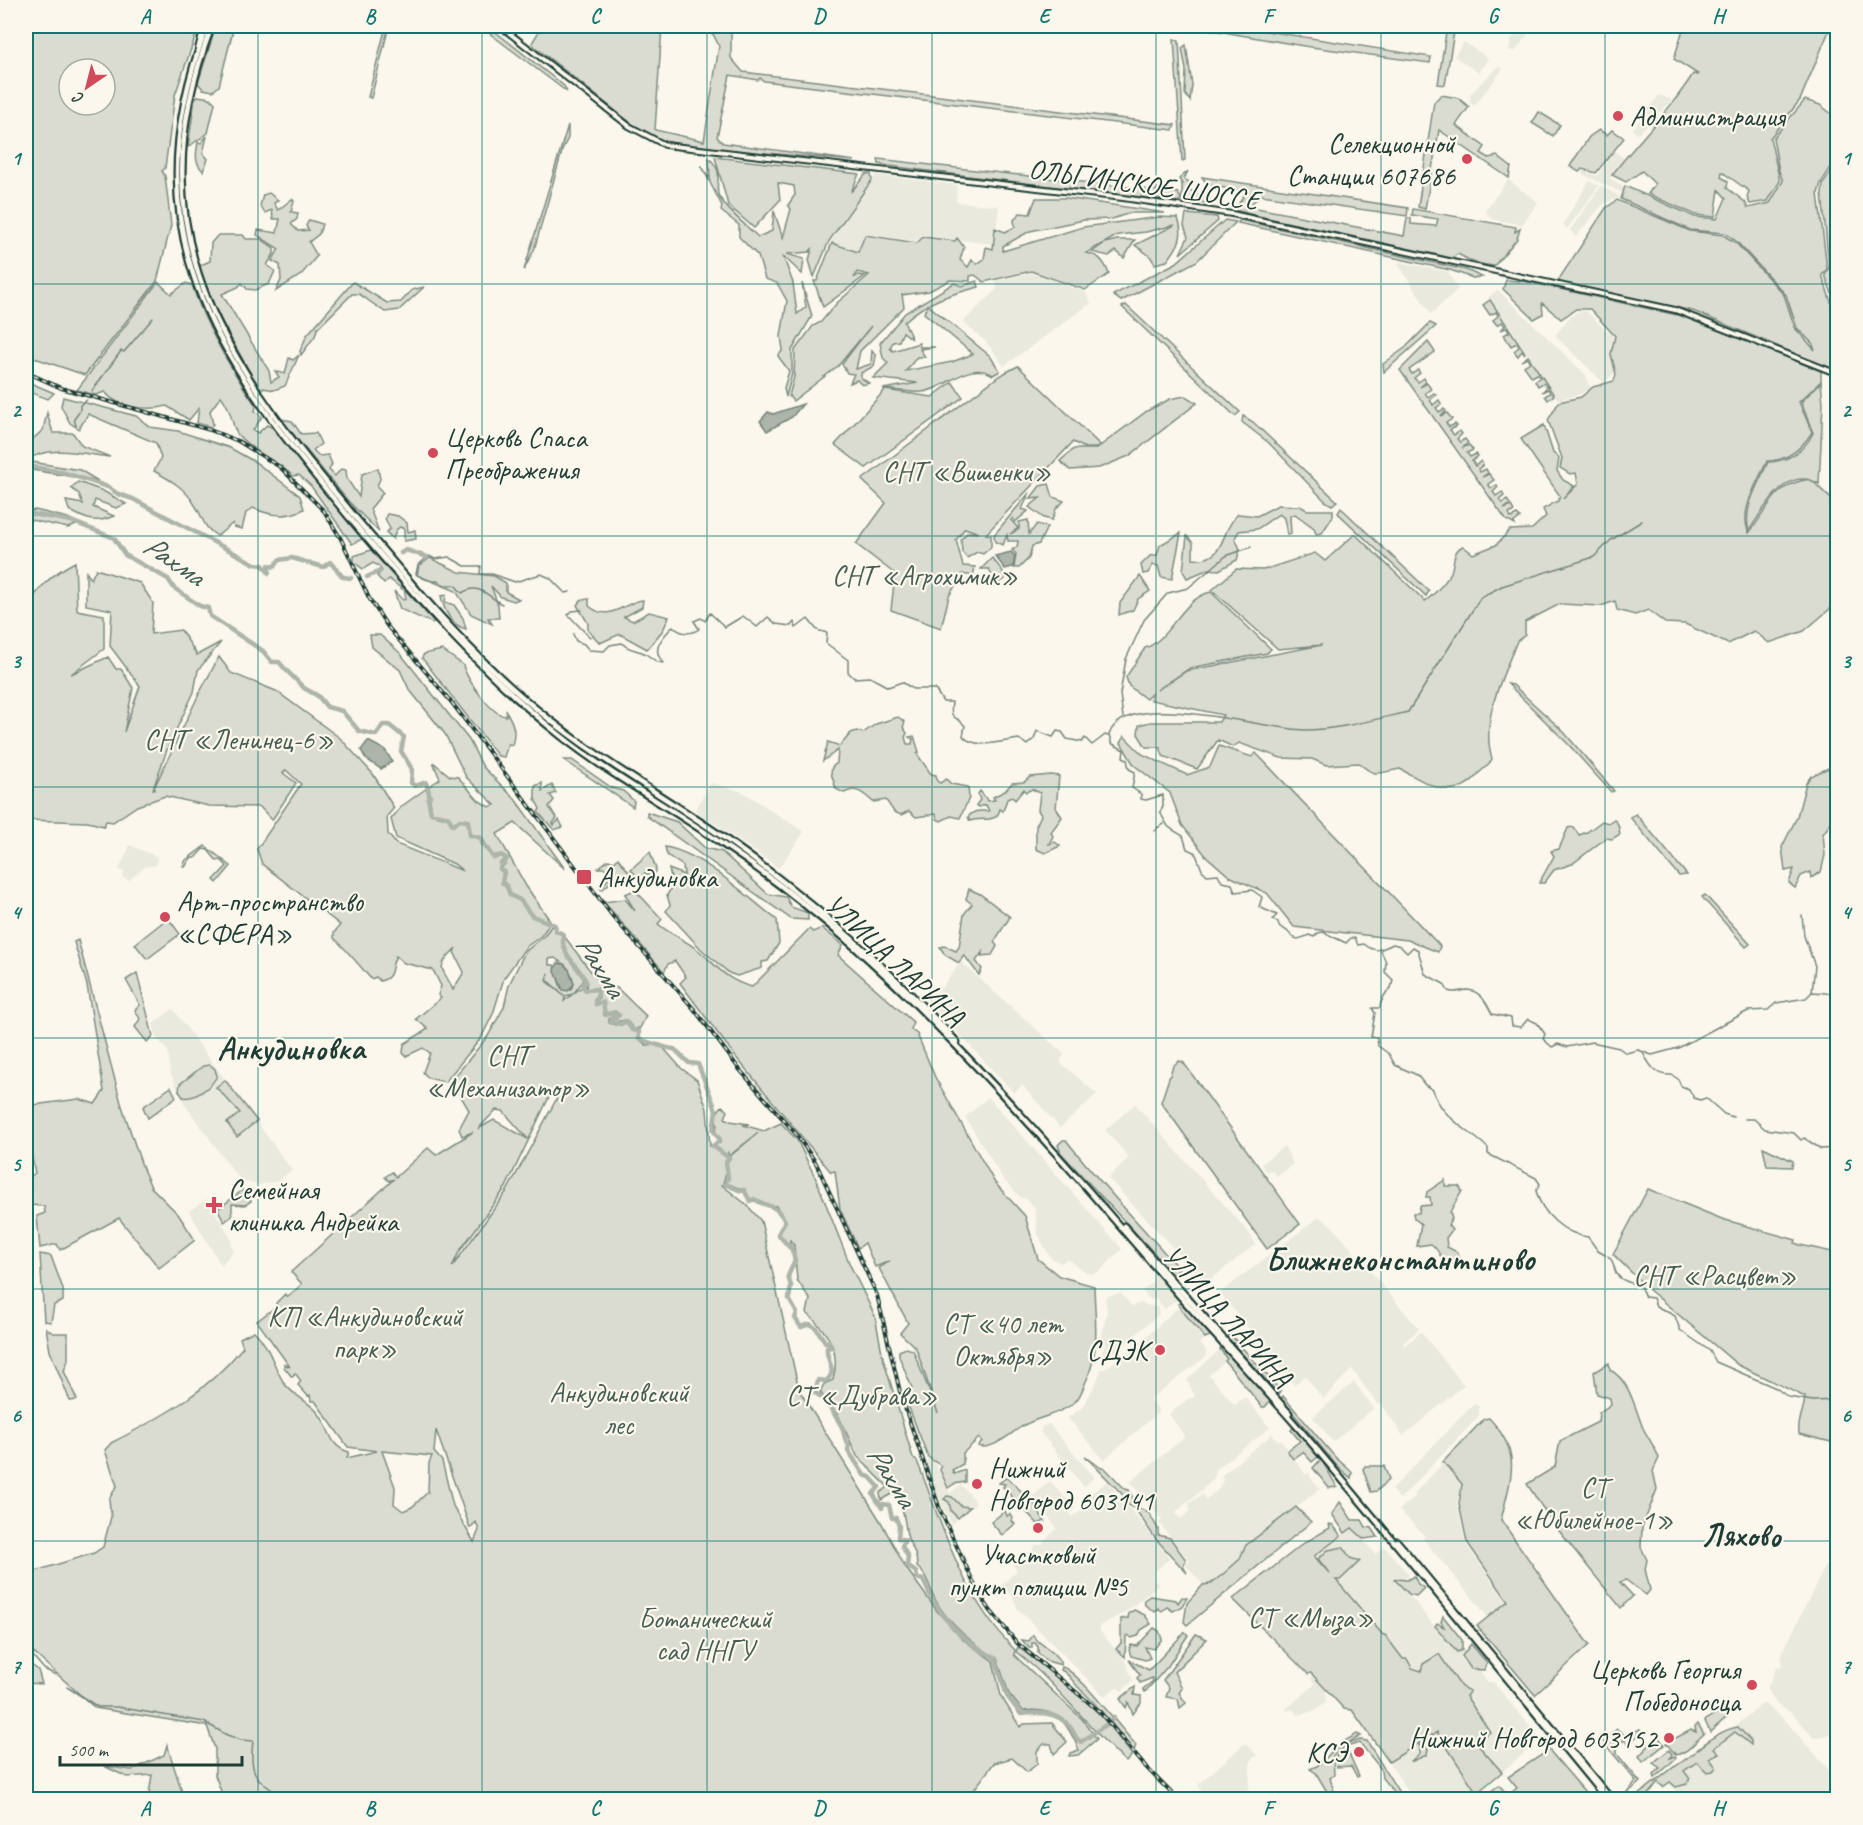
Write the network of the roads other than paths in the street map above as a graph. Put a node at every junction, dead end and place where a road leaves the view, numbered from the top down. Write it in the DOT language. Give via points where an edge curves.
graph roads {
  1 [pos="205,26"];
  2 [pos="212,26"];
  3 [pos="500,26"];
  4 [pos="1838,374"];
  5 [pos="939,1025"];
  6 [pos="959,1047"];
  7 [pos="1607,1800"];
  8 [pos="1612,1800"];
  1 -- 5 [label="main road, УЛИЦА ЛАРИНА" via="178,133 178,214 210,318 249,388 321,483 416,596 504,688 593,760 787,890 851,942"];
  2 -- 5 [label="main road" via="194,81 183,134 183,213 197,271 217,322 273,413 419,592 492,670 605,761 697,819 813,903 892,975"];
  3 -- 4 [label="main road, ОЛЬГИНСКОЕ ШОССЕ" via="635,130 665,145 1232,214 1675,310"];
  5 -- 6 [label="main road, УЛИЦА ЛАРИНА"];
  6 -- 7 [label="main road, УЛИЦА ЛАРИНА" via="1310,1441"];
  6 -- 8 [label="main road, УЛИЦА ЛАРИНА" via="1278,1398"];
}
